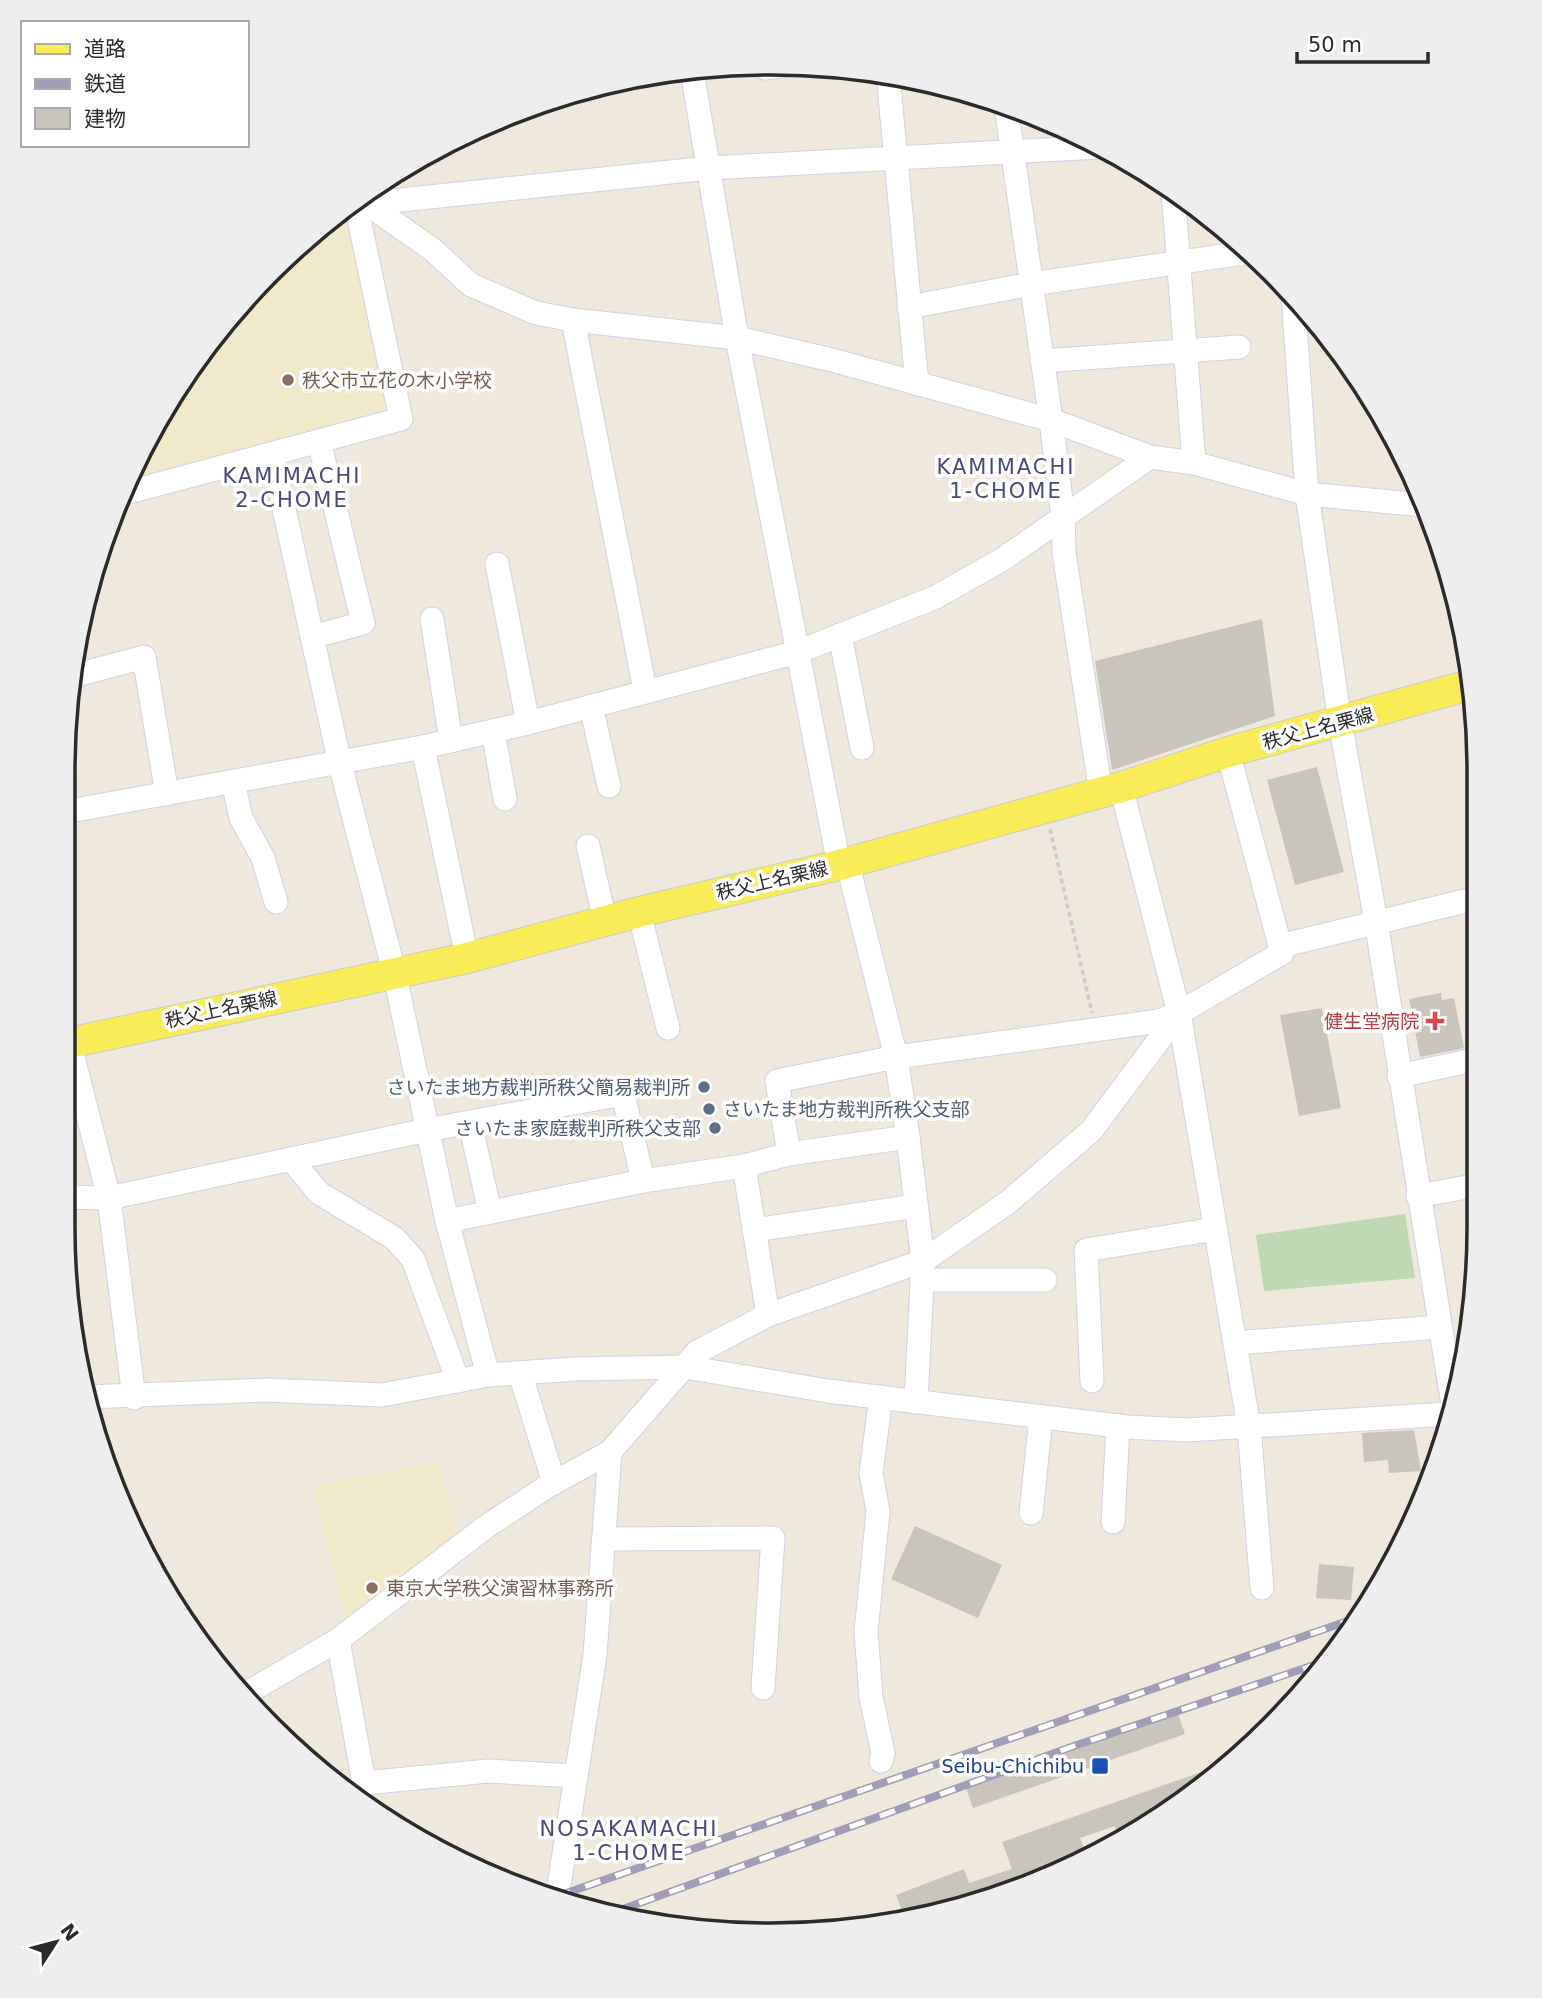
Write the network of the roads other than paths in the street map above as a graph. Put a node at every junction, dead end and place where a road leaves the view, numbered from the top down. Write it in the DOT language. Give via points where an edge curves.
graph roads {
  1 [pos="694,80"];
  2 [pos="889,86"];
  3 [pos="1008,117"];
  4 [pos="1083,149"];
  5 [pos="1013,153"];
  6 [pos="894,158"];
  7 [pos="709,168"];
  8 [pos="371,202"];
  9 [pos="1175,205"];
  10 [pos="365,206"];
  11 [pos="361,209"];
  12 [pos="1236,254"];
  13 [pos="1177,263"];
  14 [pos="1031,284"];
  15 [pos="909,307"];
  16 [pos="1294,312"];
  17 [pos="573,320"];
  18 [pos="737,338"];
  19 [pos="1239,347"];
  20 [pos="1185,351"];
  21 [pos="1042,361"];
  22 [pos="917,384"];
  23 [pos="1051,420"];
  24 [pos="320,441"];
  25 [pos="272,454"];
  26 [pos="1150,457"];
  27 [pos="1194,463"];
  28 [pos="134,491"];
  29 [pos="1307,494"];
  30 [pos="1414,504"];
  31 [pos="1063,516"];
  32 [pos="497,564"];
  33 [pos="432,619"];
  34 [pos="840,635"];
  35 [pos="312,637"];
  36 [pos="798,652"];
  37 [pos="82,674"];
  38 [pos="1462,687"];
  39 [pos="645,690"];
  40 [pos="591,706"];
  41 [pos="528,723"];
  42 [pos="1340,723"];
  43 [pos="493,731"];
  44 [pos="451,741"];
  45 [pos="423,747"];
  46 [pos="862,748"];
  47 [pos="1228,752"];
  48 [pos="340,764"];
  49 [pos="233,782"];
  50 [pos="609,786"];
  51 [pos="1111,790"];
  52 [pos="167,794"];
  53 [pos="505,799"];
  54 [pos="75,809"];
  55 [pos="588,846"];
  56 [pos="843,863"];
  57 [pos="1467,900"];
  58 [pos="276,902"];
  59 [pos="639,912"];
  60 [pos="605,921"];
  61 [pos="1376,921"];
  62 [pos="1280,946"];
  63 [pos="467,958"];
  64 [pos="394,971"];
  65 [pos="1179,1013"];
  66 [pos="668,1028"];
  67 [pos="75,1034"];
  68 [pos="896,1058"];
  69 [pos="1467,1061"];
  70 [pos="75,1073"];
  71 [pos="1399,1076"];
  72 [pos="470,1123"];
  73 [pos="427,1130"];
  74 [pos="908,1137"];
  75 [pos="789,1154"];
  76 [pos="291,1159"];
  77 [pos="744,1166"];
  78 [pos="643,1181"];
  79 [pos="1467,1187"];
  80 [pos="1418,1196"];
  81 [pos="75,1197"];
  82 [pos="109,1198"];
  83 [pos="916,1206"];
  84 [pos="491,1212"];
  85 [pos="447,1221"];
  86 [pos="1216,1229"];
  87 [pos="754,1230"];
  88 [pos="922,1270"];
  89 [pos="1045,1280"];
  90 [pos="768,1315"];
  91 [pos="1439,1327"];
  92 [pos="1235,1343"];
  93 [pos="685,1367"];
  94 [pos="520,1373"];
  95 [pos="488,1375"];
  96 [pos="458,1381"];
  97 [pos="1092,1381"];
  98 [pos="1449,1381"];
  99 [pos="97,1397"];
  100 [pos="881,1397"];
  101 [pos="134,1398"];
  102 [pos="915,1402"];
  103 [pos="1441,1414"];
  104 [pos="1041,1417"];
  105 [pos="1118,1426"];
  106 [pos="1250,1427"];
  107 [pos="610,1452"];
  108 [pos="554,1483"];
  109 [pos="1031,1513"];
  110 [pos="1113,1522"];
  111 [pos="605,1539"];
  112 [pos="1262,1588"];
  113 [pos="338,1640"];
  114 [pos="763,1688"];
  115 [pos="252,1690"];
  116 [pos="881,1761"];
  117 [pos="575,1776"];
  118 [pos="365,1792"];
  119 [pos="558,1889"];
  1 -- 7 [label="street"];
  2 -- 6 [label="street"];
  3 -- 5 [label="street"];
  4 -- 5 [label="street"];
  5 -- 6 [label="street"];
  5 -- 14 [label="street"];
  6 -- 7 [label="street"];
  6 -- 15 [label="street"];
  7 -- 8 [label="street"];
  7 -- 18 [label="street"];
  9 -- 13 [label="street"];
  10 -- 17 [label="street" via="433,250 471,285 536,313"];
  11 -- 24 [label="street" via="401,419"];
  12 -- 13 [label="street"];
  13 -- 14 [label="street"];
  13 -- 20 [label="street"];
  14 -- 15 [label="street"];
  14 -- 21 [label="street"];
  15 -- 22 [label="street"];
  16 -- 29 [label="street"];
  17 -- 18 [label="street"];
  17 -- 39 [label="street"];
  18 -- 22 [label="street"];
  18 -- 36 [label="street"];
  19 -- 20 [label="street"];
  20 -- 21 [label="street"];
  20 -- 27 [label="street"];
  21 -- 23 [label="street"];
  22 -- 23 [label="street"];
  23 -- 26 [label="street"];
  23 -- 31 [label="street"];
  24 -- 25 [label="street"];
  24 -- 35 [label="street" via="363,623"];
  25 -- 28 [label="street"];
  25 -- 35 [label="street"];
  26 -- 27 [label="street"];
  26 -- 31 [label="street"];
  27 -- 29 [label="street"];
  29 -- 30 [label="street"];
  29 -- 42 [label="street"];
  31 -- 34 [label="street" via="1003,559 936,597"];
  31 -- 51 [label="street" via="1064,553"];
  32 -- 41 [label="street"];
  33 -- 44 [label="street"];
  34 -- 36 [label="street"];
  34 -- 46 [label="street"];
  35 -- 48 [label="street"];
  36 -- 39 [label="street"];
  36 -- 56 [label="street"];
  37 -- 52 [label="street" via="144,657"];
  38 -- 42 [label="main road, 秩父上名栗線"];
  39 -- 40 [label="street"];
  40 -- 41 [label="street"];
  40 -- 50 [label="street"];
  41 -- 43 [label="street"];
  42 -- 47 [label="main road, 秩父上名栗線"];
  42 -- 61 [label="street"];
  43 -- 44 [label="street"];
  43 -- 53 [label="street"];
  44 -- 45 [label="street"];
  45 -- 48 [label="street"];
  45 -- 63 [label="street"];
  47 -- 51 [label="main road, 秩父上名栗線"];
  47 -- 62 [label="street"];
  48 -- 49 [label="street"];
  48 -- 64 [label="street"];
  49 -- 52 [label="street"];
  49 -- 58 [label="street" via="241,818 263,858"];
  51 -- 56 [label="main road, 秩父上名栗線"];
  51 -- 65 [label="street"];
  52 -- 54 [label="street"];
  55 -- 60 [label="street"];
  56 -- 59 [label="main road, 秩父上名栗線"];
  56 -- 68 [label="street"];
  57 -- 61 [label="street"];
  59 -- 60 [label="main road, 秩父上名栗線"];
  59 -- 66 [label="street"];
  60 -- 63 [label="main road, 秩父上名栗線"];
  61 -- 62 [label="street"];
  61 -- 71 [label="street"];
  62 -- 65 [label="street" via="1282,953"];
  63 -- 64 [label="main road, 秩父上名栗線"];
  64 -- 67 [label="main road, 秩父上名栗線"];
  64 -- 73 [label="street"];
  65 -- 68 [label="street" via="1158,1021"];
  65 -- 86 [label="street"];
  65 -- 88 [label="street" via="1091,1131"];
  68 -- 74 [label="street"];
  68 -- 75 [label="street" via="777,1081"];
  69 -- 71 [label="street"];
  70 -- 82 [label="street"];
  71 -- 80 [label="street"];
  72 -- 73 [label="street"];
  72 -- 78 [label="street" via="623,1094"];
  72 -- 84 [label="street"];
  73 -- 76 [label="street"];
  73 -- 85 [label="street"];
  74 -- 75 [label="street"];
  74 -- 83 [label="street"];
  75 -- 77 [label="street"];
  76 -- 82 [label="street"];
  76 -- 96 [label="street" via="319,1193 394,1238 413,1259"];
  77 -- 78 [label="street"];
  77 -- 87 [label="street"];
  78 -- 84 [label="street"];
  79 -- 80 [label="street"];
  80 -- 91 [label="street"];
  81 -- 82 [label="street"];
  82 -- 101 [label="street"];
  83 -- 87 [label="street"];
  83 -- 88 [label="street"];
  84 -- 85 [label="street"];
  85 -- 95 [label="street"];
  86 -- 92 [label="street"];
  86 -- 97 [label="street" via="1086,1250"];
  87 -- 90 [label="street"];
  88 -- 89 [label="street"];
  88 -- 90 [label="street"];
  88 -- 102 [label="street"];
  90 -- 93 [label="street" via="697,1353"];
  91 -- 92 [label="street"];
  91 -- 98 [label="street"];
  92 -- 106 [label="street"];
  93 -- 94 [label="street"];
  93 -- 100 [label="street"];
  93 -- 107 [label="street"];
  94 -- 95 [label="street"];
  94 -- 108 [label="street"];
  95 -- 96 [label="street"];
  96 -- 101 [label="street" via="382,1395 267,1390"];
  99 -- 101 [label="street"];
  100 -- 102 [label="street"];
  100 -- 116 [label="street" via="871,1473 878,1511 866,1632"];
  102 -- 104 [label="street"];
  103 -- 106 [label="street"];
  104 -- 105 [label="street"];
  104 -- 109 [label="street"];
  105 -- 106 [label="street"];
  105 -- 110 [label="street"];
  106 -- 112 [label="street"];
  107 -- 108 [label="street"];
  107 -- 111 [label="street"];
  108 -- 113 [label="street" via="487,1526"];
  111 -- 114 [label="street" via="773,1538"];
  111 -- 117 [label="street" via="595,1655"];
  113 -- 115 [label="street"];
  113 -- 118 [label="street"];
  117 -- 118 [label="street" via="488,1771"];
  117 -- 119 [label="street"];
}
